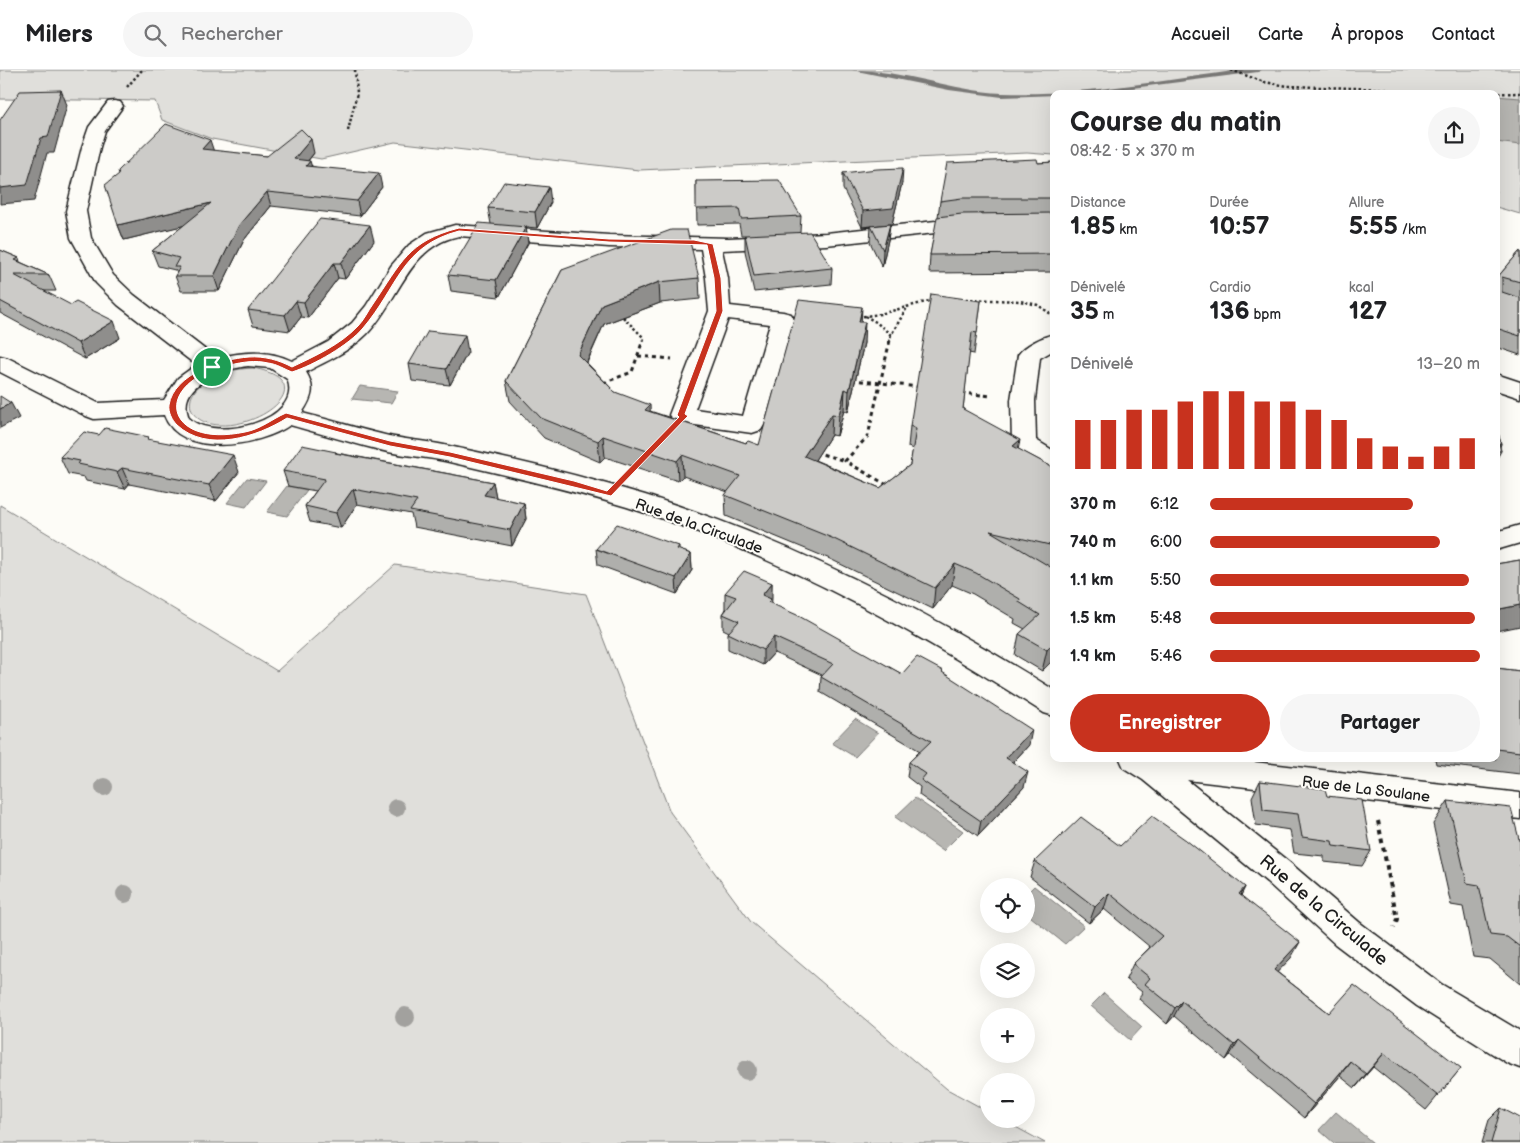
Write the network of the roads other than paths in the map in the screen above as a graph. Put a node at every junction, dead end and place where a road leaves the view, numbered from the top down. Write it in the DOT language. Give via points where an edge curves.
graph roads {
  1 [pos="114,106"];
  2 [pos="994,223"];
  3 [pos="710,244"];
  4 [pos="720,311"];
  5 [pos="1050,343"];
  6 [pos="0,363"];
  7 [pos="212,367"];
  8 [pos="292,370"];
  9 [pos="1500,383"];
  10 [pos="1520,392"];
  11 [pos="172,407"];
  12 [pos="286,416"];
  13 [pos="1050,460"];
  14 [pos="1520,534"];
  15 [pos="1500,540"];
  16 [pos="1050,702"];
  17 [pos="1144,765"];
  18 [pos="1520,806"];
  19 [pos="1520,1051"];
  1 -- 7 [label="street" via="96,131 91,148 76,211 81,238 104,278 126,300"];
  2 -- 3 [label="street" via="915,228 826,239"];
  3 -- 4 [label="street"];
  3 -- 8 [label="street" via="609,241 459,230 441,234 412,253 360,328 344,341"];
  4 -- 4 [label="street" via="681,415 752,424 783,318"];
  5 -- 13 [label="street" via="1029,355 1023,400 1024,443"];
  6 -- 11 [label="street" via="94,411"];
  7 -- 8 [label="street" via="257,360 281,364"];
  7 -- 11 [label="street" via="184,384"];
  8 -- 12 [label="street" via="300,380 302,391 297,404"];
  9 -- 10 [label="street"];
  11 -- 12 [label="street" via="176,420 186,429 203,436 247,434 269,427"];
  12 -- 16 [label="street, Rue de la Circulade" via="390,444 450,454 574,484 752,543 897,612 1007,674"];
  14 -- 15 [label="street"];
  17 -- 18 [label="street, Rue de La Soulane" via="1193,767"];
  17 -- 19 [label="street, Rue de la Circulade" via="1278,872 1347,933 1430,995"];
}
